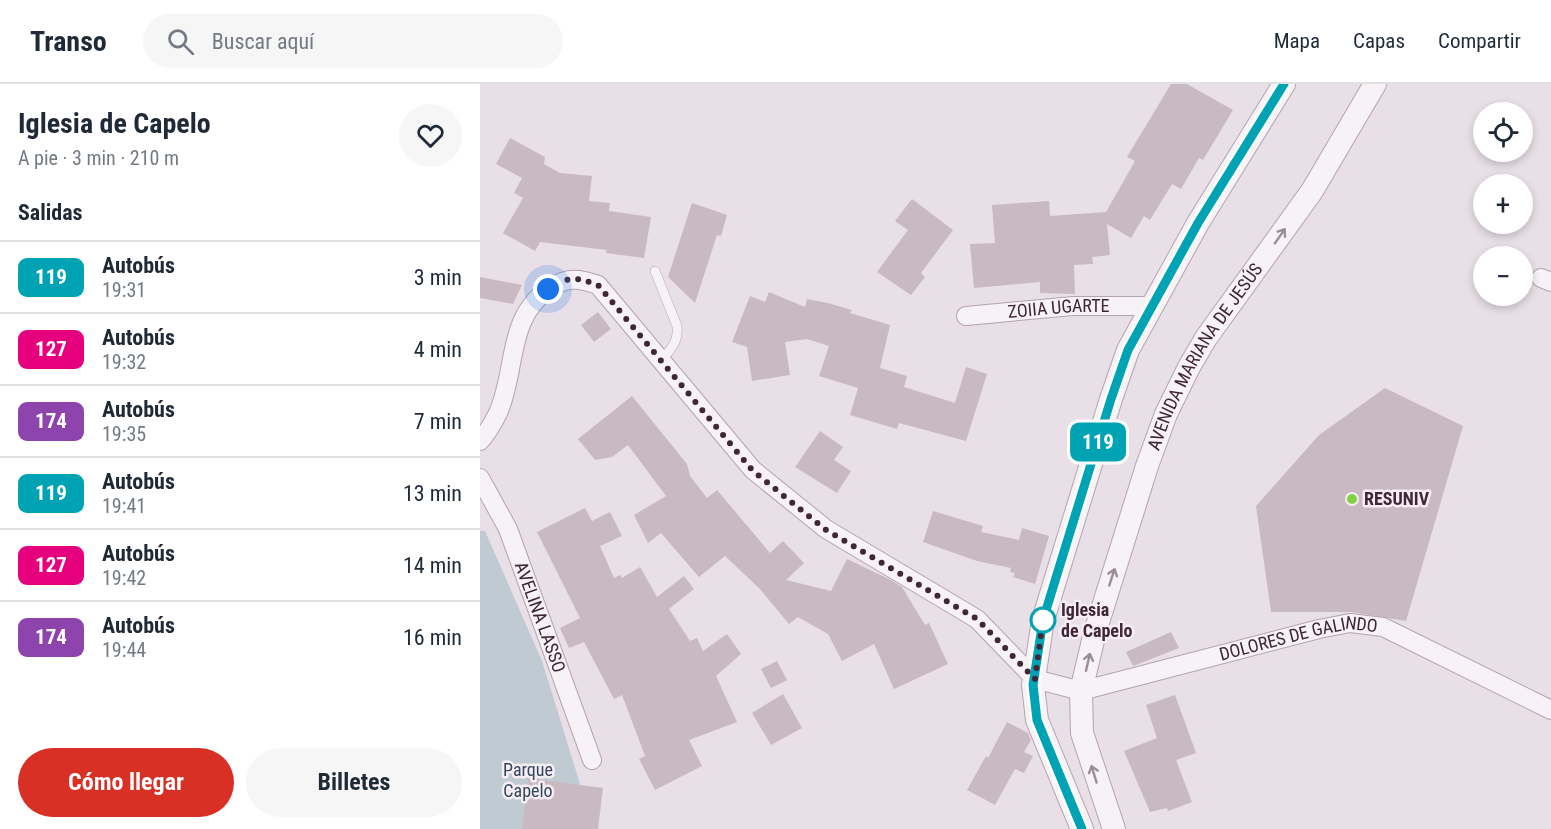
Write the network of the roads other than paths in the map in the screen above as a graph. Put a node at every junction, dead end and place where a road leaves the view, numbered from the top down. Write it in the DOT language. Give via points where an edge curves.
graph roads {
  1 [pos="1284,84"];
  2 [pos="1375,84"];
  3 [pos="654,271"];
  4 [pos="1151,306"];
  5 [pos="966,316"];
  6 [pos="661,361"];
  7 [pos="480,441"];
  8 [pos="480,478"];
  9 [pos="1035,679"];
  10 [pos="1081,692"];
  11 [pos="1551,710"];
  12 [pos="592,760"];
  13 [pos="1082,829"];
  14 [pos="1114,829"];
  1 -- 4 [label="street"];
  10 -- 2 [label="street, AVENIDA MARIANA DE JESÚS, one-way" via="1095,632 1166,414 1206,338 1312,191"];
  3 -- 6 [label="lane" via="678,335"];
  4 -- 5 [label="street, ZOIIA UGARTE" via="1074,306"];
  4 -- 9 [label="street" via="1128,350 1107,410 1043,620"];
  6 -- 7 [label="street" via="598,285 577,278 559,282 537,297 520,322 498,412"];
  6 -- 9 [label="street" via="753,471 826,530 977,619"];
  8 -- 12 [label="street, AVELINA LASSO" via="508,529"];
  9 -- 10 [label="street"];
  9 -- 13 [label="street" via="1037,720"];
  10 -- 11 [label="street, DOLORES DE GALINDO" via="1350,623 1383,627"];
  14 -- 10 [label="street, AVENIDA MARIANA DE JESÚS, one-way" via="1082,733"];
}
